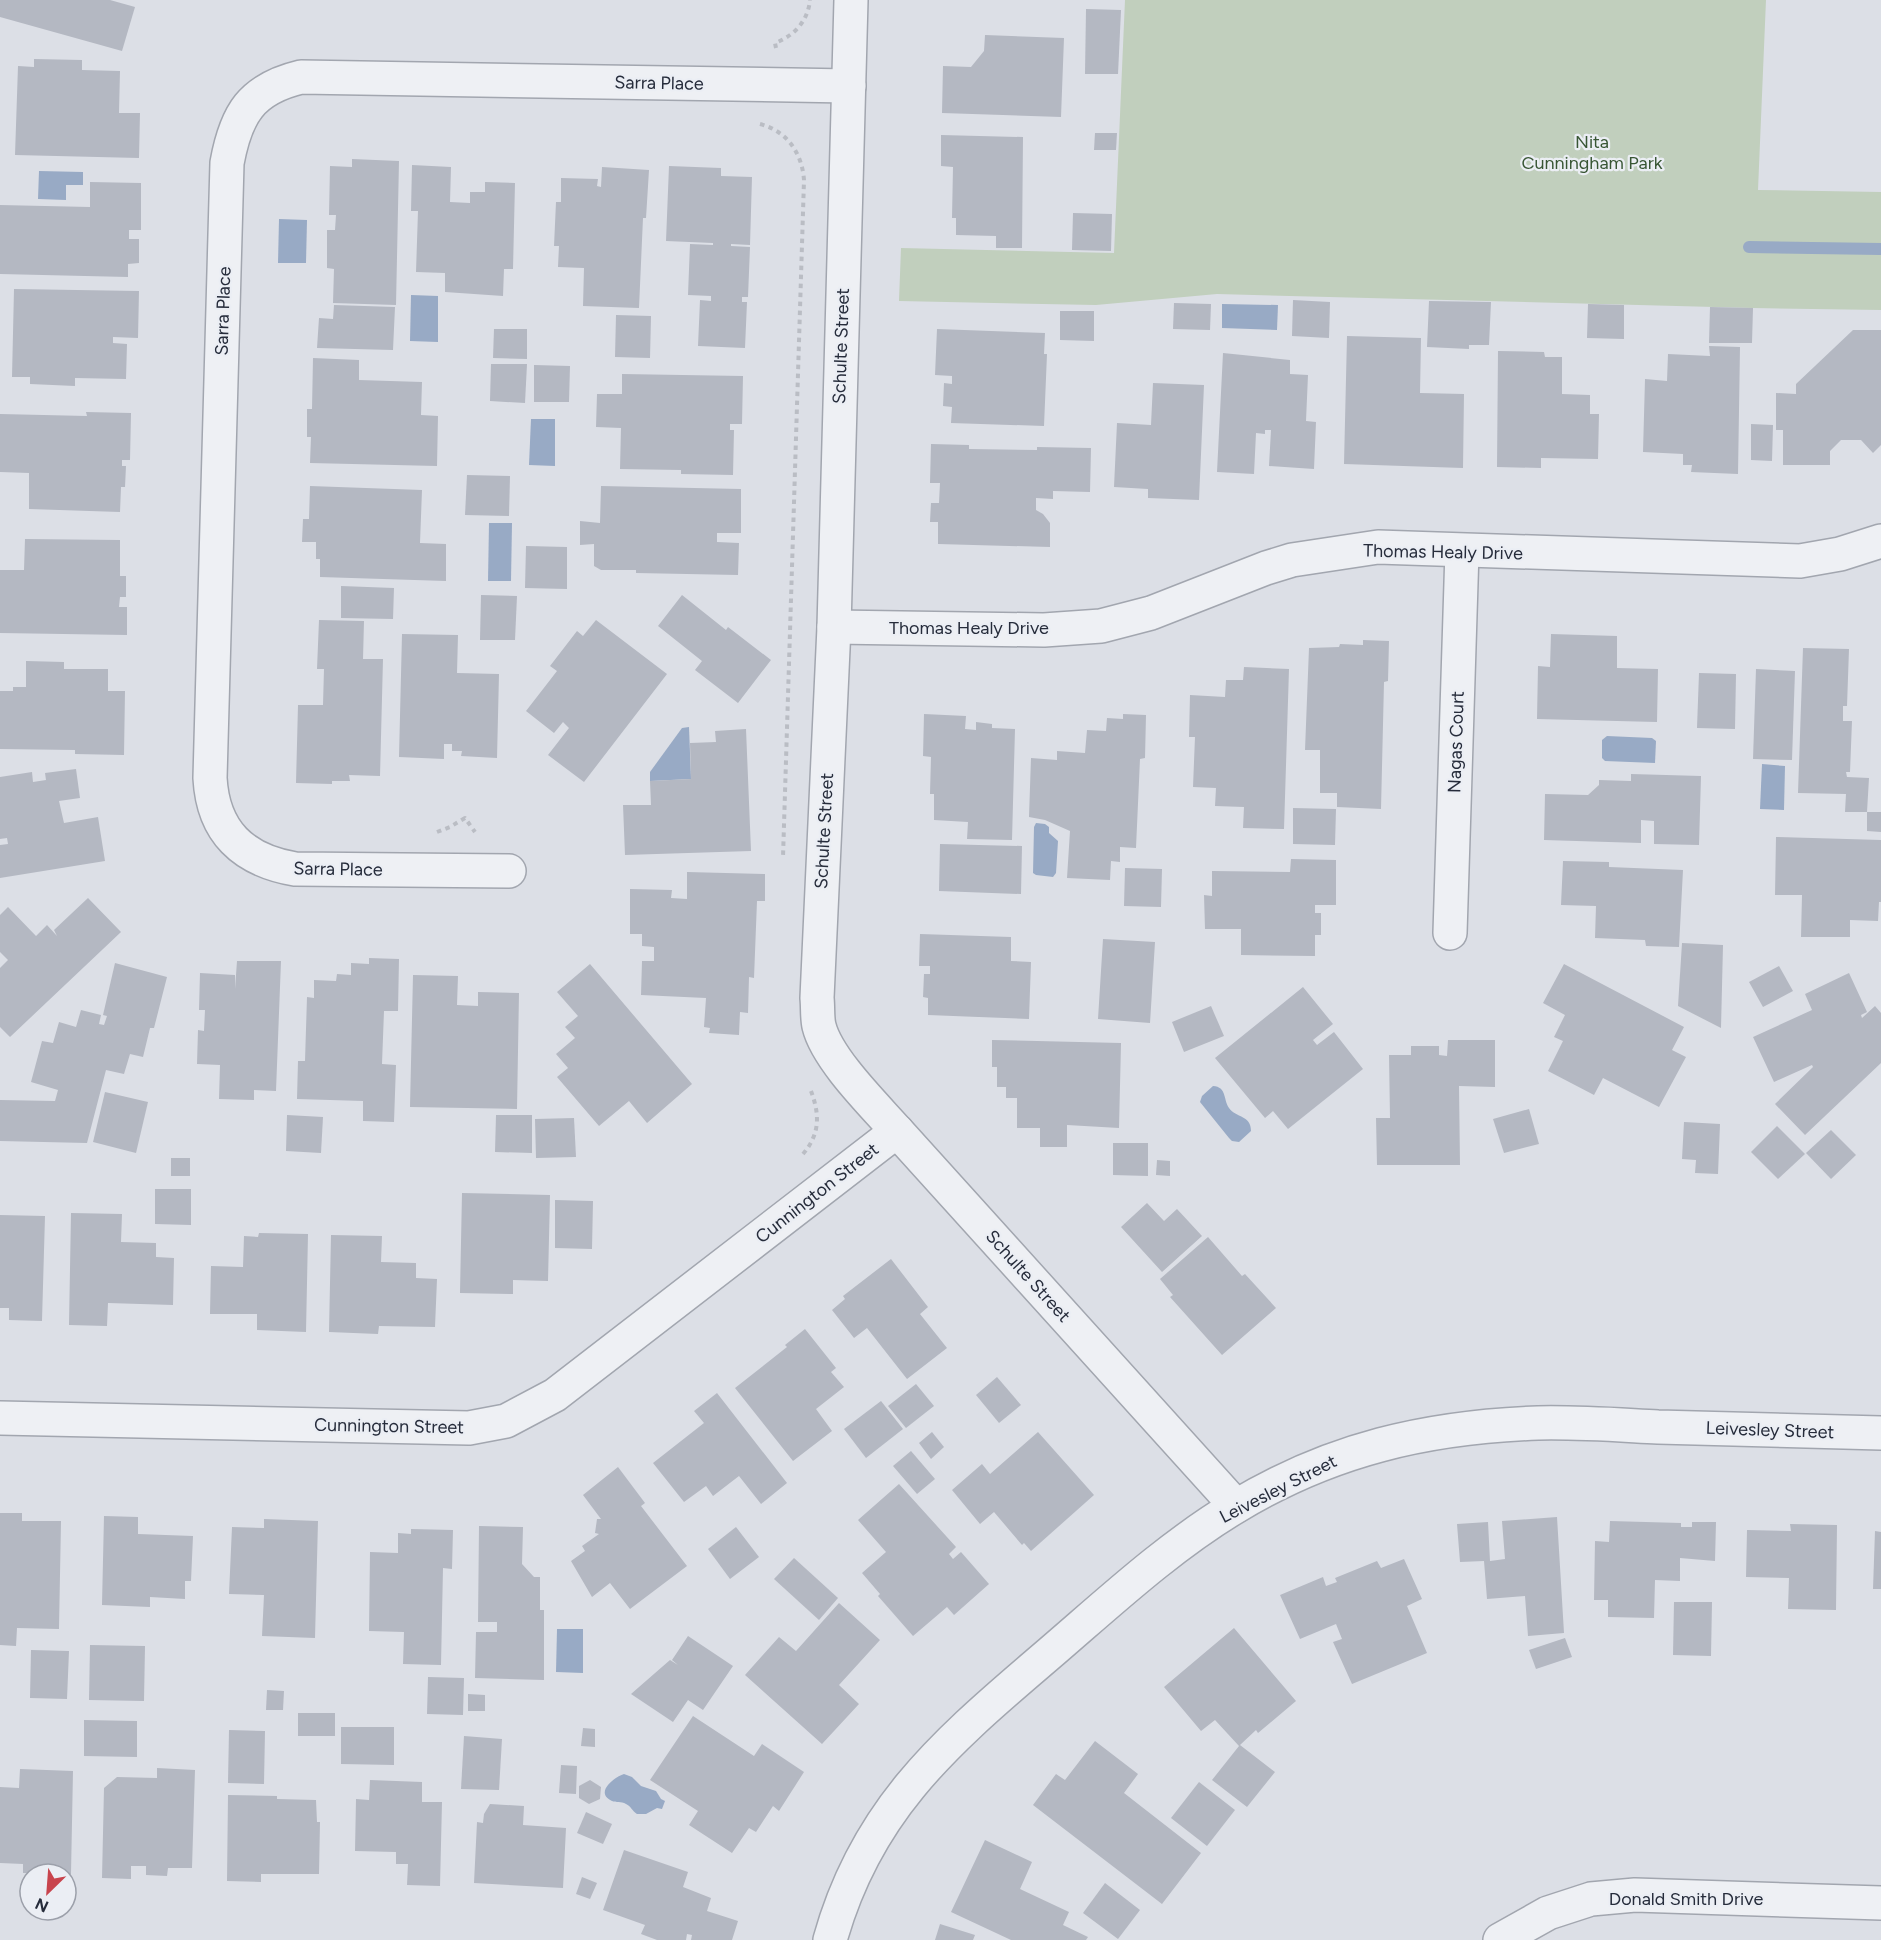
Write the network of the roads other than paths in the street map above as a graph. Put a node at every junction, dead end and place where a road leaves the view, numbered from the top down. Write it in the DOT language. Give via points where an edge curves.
graph roads {
  1 [pos="851,0"];
  2 [pos="849,86"];
  3 [pos="1881,541"];
  4 [pos="1462,551"];
  5 [pos="834,627"];
  6 [pos="505,871"];
  7 [pos="1450,933"];
  8 [pos="897,1131"];
  9 [pos="0,1418"];
  10 [pos="1881,1433"];
  11 [pos="1236,1506"];
  12 [pos="1881,1903"];
  13 [pos="830,1940"];
  14 [pos="1500,1940"];
  1 -- 2 [label="street, Schulte Street"];
  2 -- 5 [label="street, Schulte Street"];
  2 -- 6 [label="street, Sarra Place" via="319,75 246,92 227,163 210,778 222,847 240,847 276,866 295,869"];
  3 -- 4 [label="street, Thomas Healy Drive" via="1800,561"];
  4 -- 5 [label="street, Thomas Healy Drive" via="1378,547 1292,560 1151,614 1101,626 1044,630"];
  4 -- 7 [label="street, Nagas Court"];
  5 -- 8 [label="street, Schulte Street" via="818,957 819,1027 844,1070"];
  8 -- 9 [label="street, Cunnington Street" via="555,1395 506,1421 469,1428"];
  8 -- 11 [label="street, Schulte Street"];
  10 -- 11 [label="street, Leivesley Street" via="1540,1423 1480,1426 1361,1449 1313,1466"];
  11 -- 13 [label="street, Leivesley Street" via="1157,1562 967,1724 928,1763 875,1834 852,1878"];
  12 -- 14 [label="street, Donald Smith Drive" via="1635,1895 1591,1899 1548,1913"];
}
